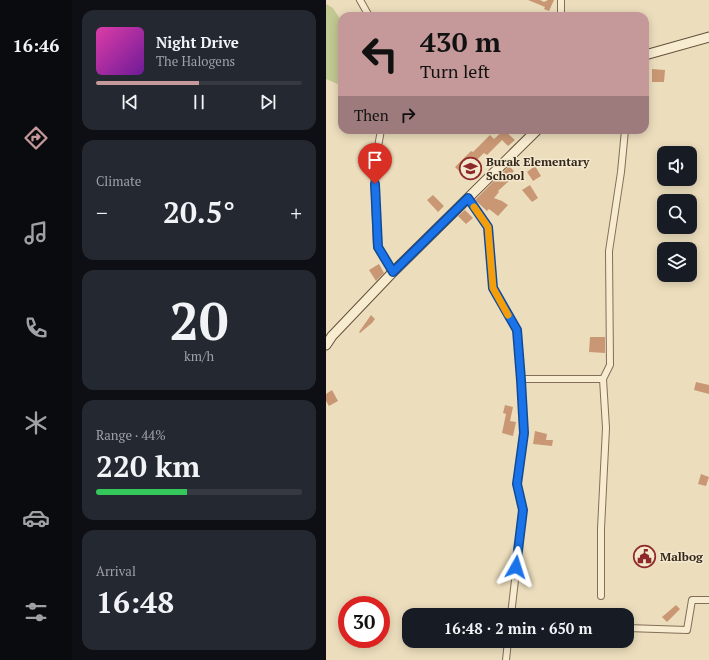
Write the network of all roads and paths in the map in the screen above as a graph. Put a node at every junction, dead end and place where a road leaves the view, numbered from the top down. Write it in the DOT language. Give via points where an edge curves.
graph roads {
  1 [pos="360,0"];
  2 [pos="561,0"];
  3 [pos="367,12"];
  4 [pos="561,12"];
  5 [pos="709,37"];
  6 [pos="649,54"];
  7 [pos="380,134"];
  8 [pos="533,134"];
  9 [pos="625,134"];
  10 [pos="468,198"];
  11 [pos="393,272"];
  12 [pos="326,345"];
  13 [pos="602,379"];
  14 [pos="521,380"];
  15 [pos="601,596"];
  16 [pos="709,600"];
  17 [pos="512,608"];
  18 [pos="634,628"];
  19 [pos="507,648"];
  20 [pos="506,660"];
  1 -- 3 [label="street"];
  2 -- 4 [label="street"];
  5 -- 6 [label="street"];
  7 -- 11 [label="street" via="374,169 378,247"];
  8 -- 10 [label="street"];
  9 -- 13 [label="street" via="609,251 610,366"];
  10 -- 11 [label="street"];
  10 -- 14 [label="street" via="488,227 493,288 517,330"];
  11 -- 12 [label="street"];
  13 -- 14 [label="street"];
  13 -- 15 [label="street" via="606,428"];
  14 -- 17 [label="street" via="524,433 517,484 523,510"];
  16 -- 18 [label="street" via="692,600 687,630"];
  19 -- 20 [label="street"];
}
